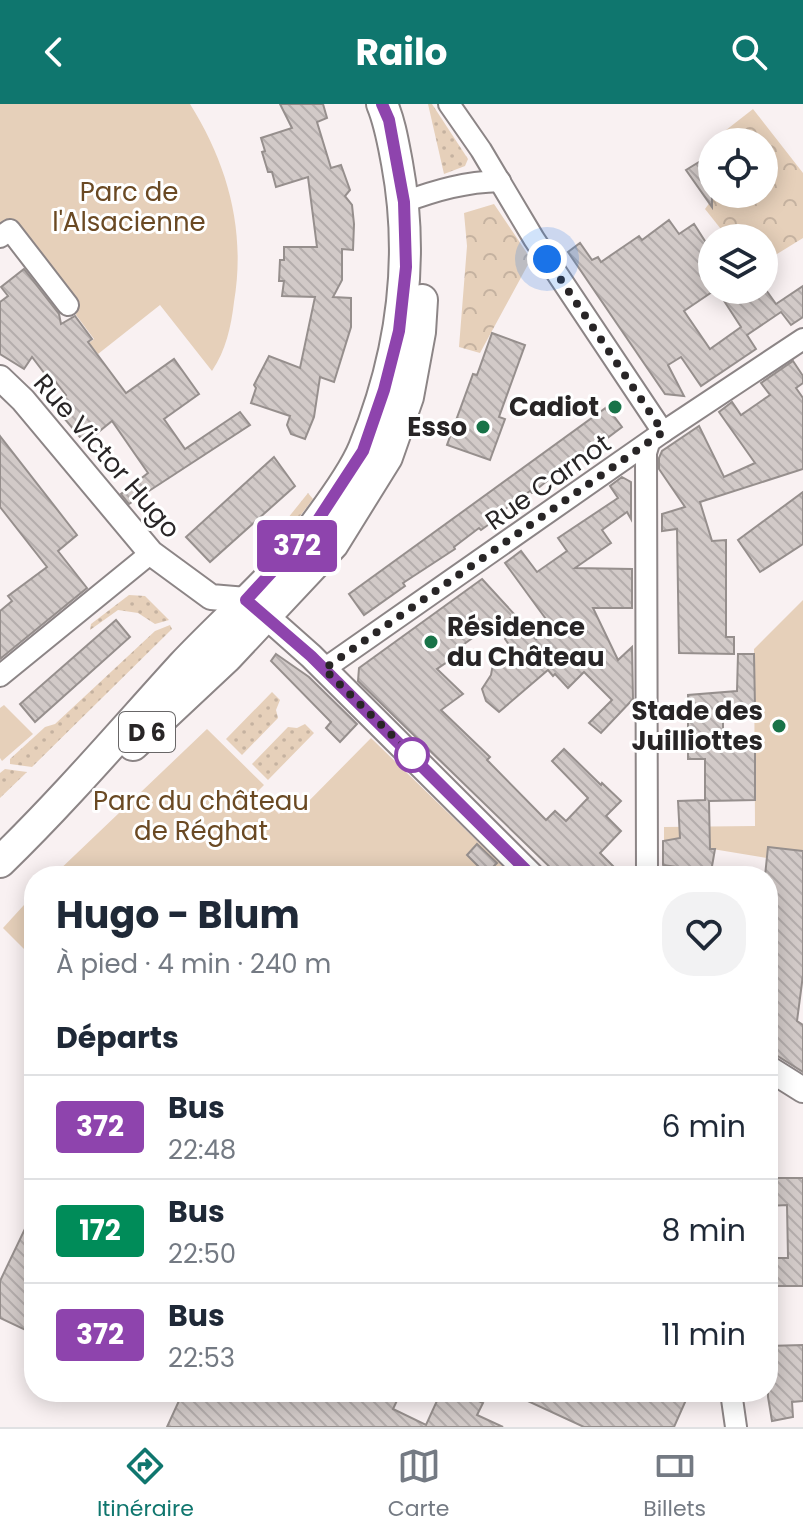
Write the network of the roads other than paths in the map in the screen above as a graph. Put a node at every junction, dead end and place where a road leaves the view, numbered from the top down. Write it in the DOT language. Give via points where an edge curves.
graph roads {
  1 [pos="382,104"];
  2 [pos="402,104"];
  3 [pos="449,104"];
  4 [pos="500,181"];
  5 [pos="414,198"];
  6 [pos="0,237"];
  7 [pos="68,305"];
  8 [pos="803,339"];
  9 [pos="0,378"];
  10 [pos="656,438"];
  11 [pos="151,553"];
  12 [pos="257,609"];
  13 [pos="324,669"];
  14 [pos="0,676"];
  15 [pos="0,862"];
  16 [pos="522,866"];
  17 [pos="647,866"];
  18 [pos="778,1074"];
  19 [pos="803,1090"];
  20 [pos="732,1402"];
  21 [pos="736,1427"];
  1 -- 5 [label="main road, D 6"];
  2 -- 5 [label="main road, D 6"];
  3 -- 4 [label="street"];
  4 -- 5 [label="street" via="439,188"];
  4 -- 10 [label="street"];
  5 -- 12 [label="main road, D 6" via="424,267 420,332 408,397 387,457 333,544"];
  6 -- 7 [label="street" via="10,230"];
  8 -- 10 [label="street, Rue Carnot"];
  9 -- 11 [label="street, Rue Victor Hugo"];
  10 -- 13 [label="street, Rue Carnot"];
  10 -- 17 [label="street" via="646,453"];
  11 -- 12 [label="street, Rue Victor Hugo" via="211,597"];
  11 -- 14 [label="street"];
  12 -- 13 [label="street"];
  12 -- 15 [label="main road, D 6" via="165,717"];
  13 -- 16 [label="street"];
  18 -- 19 [label="street"];
  20 -- 21 [label="street"];
}
